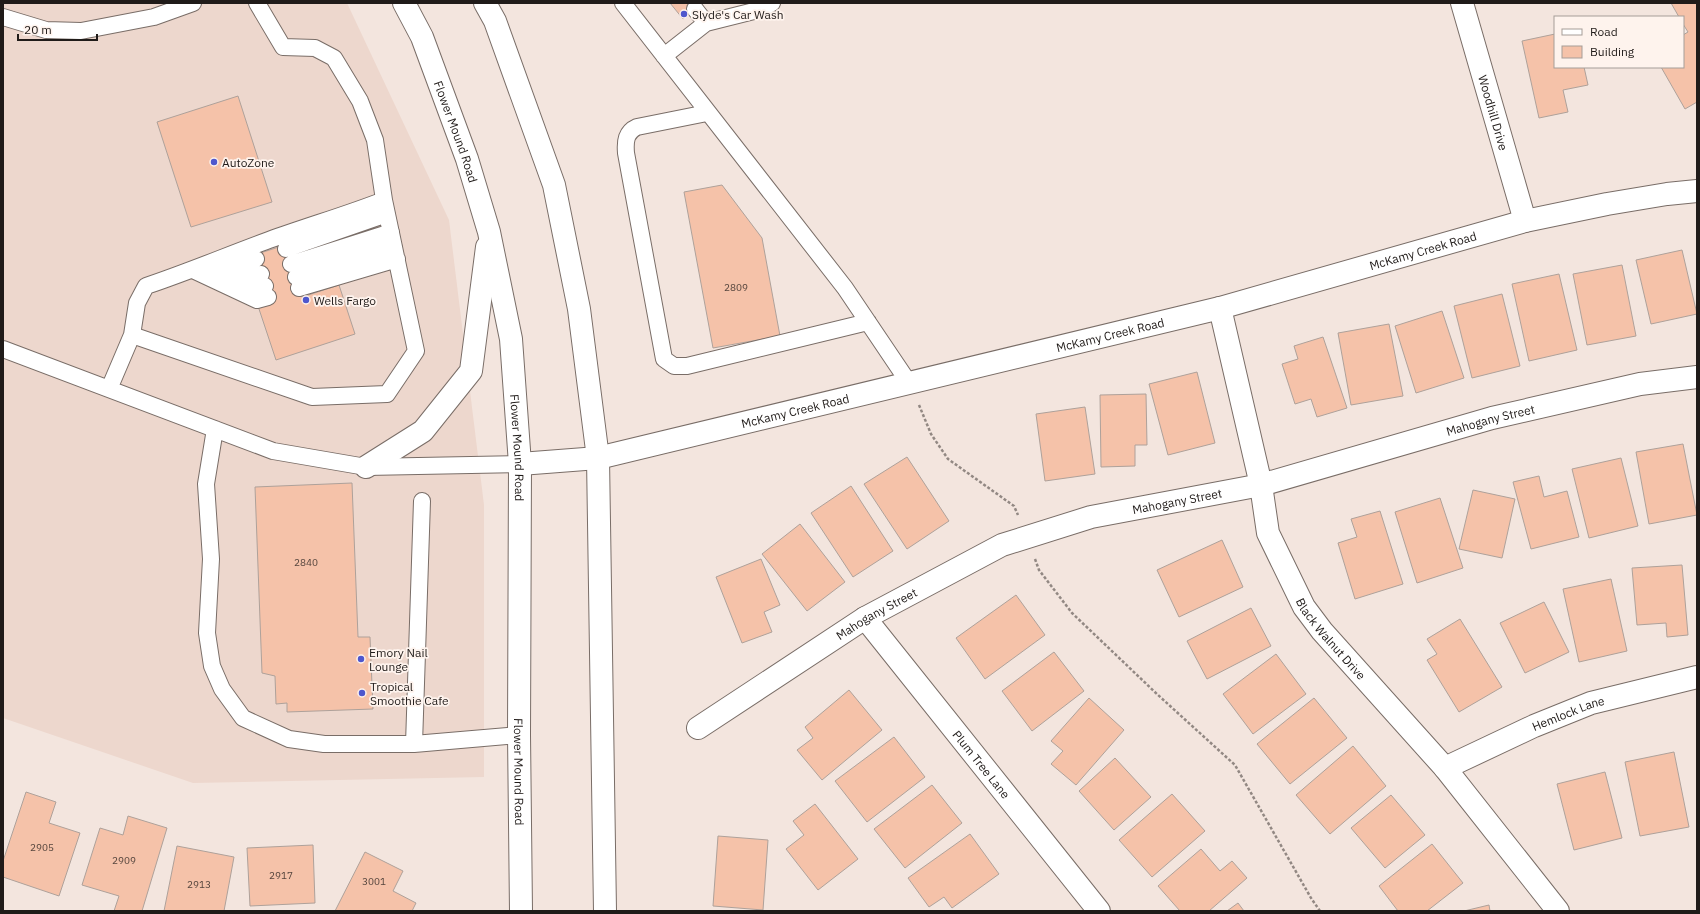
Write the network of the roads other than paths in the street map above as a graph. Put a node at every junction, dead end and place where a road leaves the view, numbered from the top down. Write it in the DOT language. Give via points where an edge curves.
graph roads {
  1 [pos="193,3"];
  2 [pos="257,3"];
  3 [pos="404,3"];
  4 [pos="485,3"];
  5 [pos="623,3"];
  6 [pos="1462,3"];
  7 [pos="764,5"];
  8 [pos="695,9"];
  9 [pos="3,17"];
  10 [pos="706,23"];
  11 [pos="664,56"];
  12 [pos="707,113"];
  13 [pos="1697,191"];
  14 [pos="386,207"];
  15 [pos="1526,221"];
  16 [pos="489,232"];
  17 [pos="394,246"];
  18 [pos="286,249"];
  19 [pos="201,267"];
  20 [pos="1220,308"];
  21 [pos="868,322"];
  22 [pos="132,335"];
  23 [pos="3,349"];
  24 [pos="1697,376"];
  25 [pos="909,383"];
  26 [pos="109,389"];
  27 [pos="215,429"];
  28 [pos="598,458"];
  29 [pos="520,464"];
  30 [pos="366,467"];
  31 [pos="1261,485"];
  32 [pos="422,502"];
  33 [pos="864,618"];
  34 [pos="1697,677"];
  35 [pos="698,728"];
  36 [pos="519,735"];
  37 [pos="414,744"];
  38 [pos="1445,768"];
  39 [pos="521,911"];
  40 [pos="605,911"];
  41 [pos="1099,911"];
  42 [pos="1558,911"];
  1 -- 9 [label="lane" via="154,17 81,31 46,30"];
  2 -- 14 [label="lane" via="283,47 315,48 334,58 360,101 375,140"];
  3 -- 16 [label="street, Flower Mound Road" via="422,37 462,145"];
  4 -- 28 [label="street" via="495,21 554,185 579,309"];
  5 -- 11 [label="lane"];
  6 -- 15 [label="street, Woodhill Drive"];
  7 -- 10 [label="lane"];
  8 -- 10 [label="lane"];
  10 -- 11 [label="lane"];
  11 -- 12 [label="lane"];
  12 -- 21 [label="lane" via="845,288"];
  12 -- 21 [label="lane" via="637,127 628,134 626,140 626,153 664,359 674,366 687,366"];
  13 -- 15 [label="street, McKamy Creek Road" via="1622,202"];
  14 -- 17 [label="lane"];
  14 -- 18 [label="lane"];
  14 -- 19 [label="lane" via="336,219 270,240"];
  15 -- 20 [label="street, McKamy Creek Road"];
  16 -- 29 [label="street, Flower Mound Road" via="511,340"];
  16 -- 30 [label="street" via="471,371 423,431"];
  17 -- 17 [label="lane" via="295,276"];
  17 -- 22 [label="lane" via="416,351 387,394 312,397"];
  19 -- 19 [label="lane" via="237,266 262,279 253,290"];
  19 -- 22 [label="lane" via="146,286 137,303"];
  20 -- 25 [label="street, McKamy Creek Road"];
  20 -- 31 [label="street, Black Walnut Drive"];
  21 -- 25 [label="lane"];
  22 -- 26 [label="lane"];
  23 -- 26 [label="lane"];
  24 -- 31 [label="street, Mahogany Street" via="1640,384 1492,418"];
  25 -- 28 [label="street, McKamy Creek Road"];
  26 -- 27 [label="lane"];
  27 -- 30 [label="lane" via="273,451"];
  27 -- 37 [label="lane" via="206,484 211,559 207,633 212,666 222,689 243,718 289,739 324,744"];
  28 -- 29 [label="street, McKamy Creek Road"];
  28 -- 40 [label="street"];
  29 -- 30 [label="lane"];
  29 -- 36 [label="street, Flower Mound Road"];
  31 -- 33 [label="street, Mahogany Street" via="1091,517 1002,545"];
  31 -- 38 [label="street, Black Walnut Drive" via="1268,533 1304,607 1322,631"];
  32 -- 37 [label="lane"];
  33 -- 35 [label="street, Mahogany Street"];
  33 -- 41 [label="street, Plum Tree Lane"];
  34 -- 38 [label="street, Hemlock Lane" via="1592,703 1534,726"];
  36 -- 37 [label="lane"];
  36 -- 39 [label="street, Flower Mound Road"];
  38 -- 42 [label="street, Black Walnut Drive"];
}
